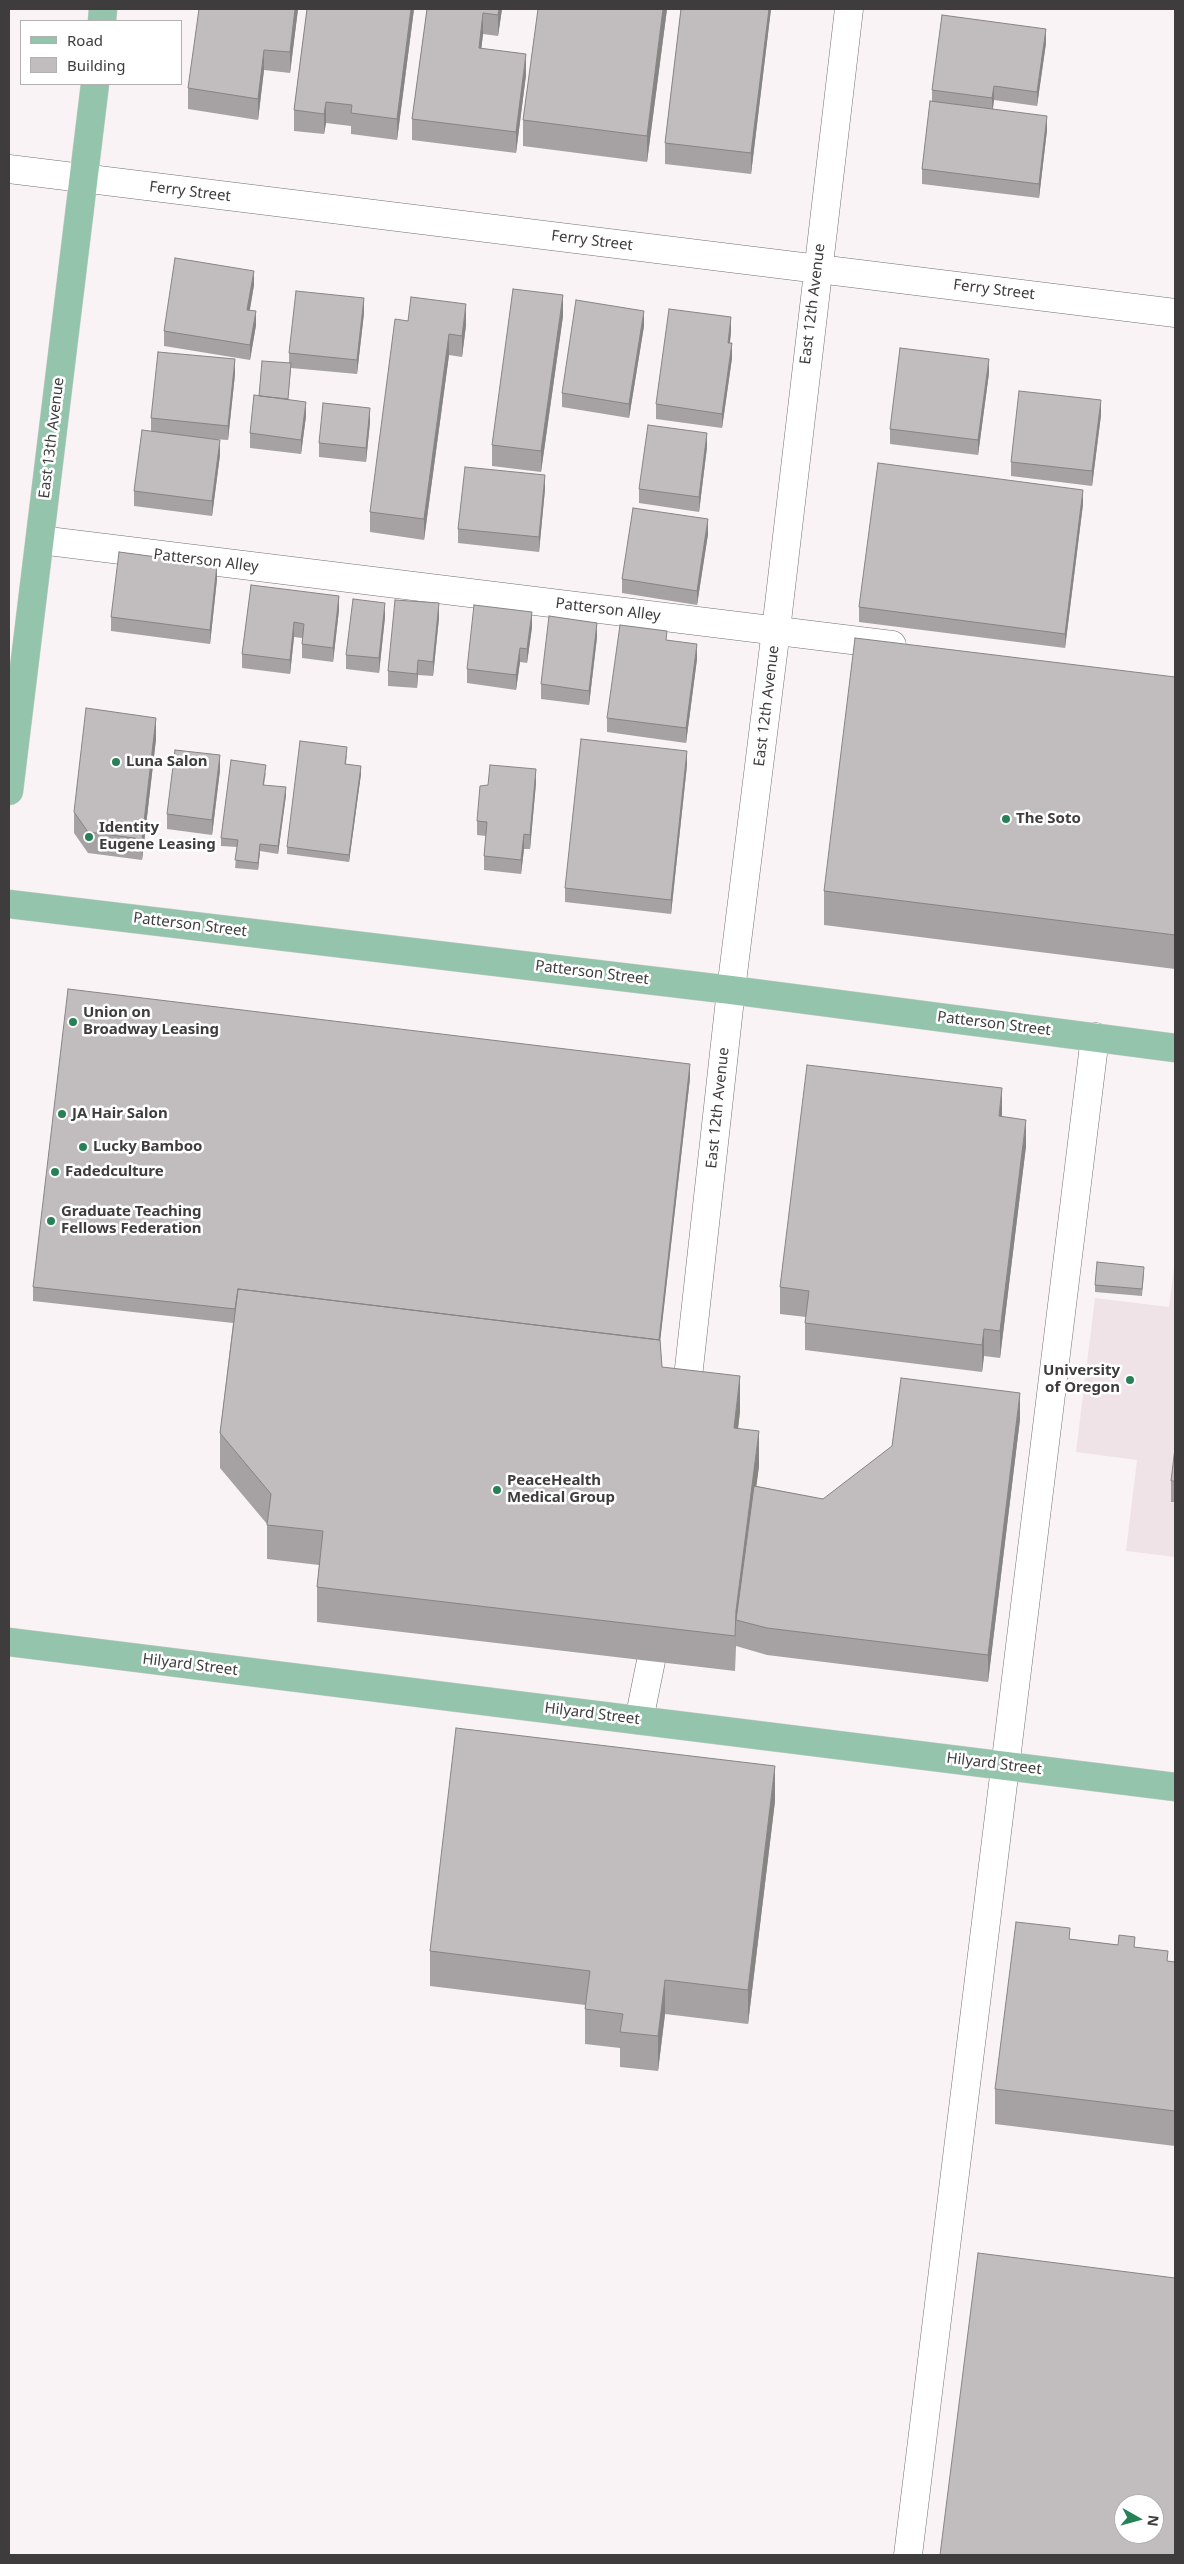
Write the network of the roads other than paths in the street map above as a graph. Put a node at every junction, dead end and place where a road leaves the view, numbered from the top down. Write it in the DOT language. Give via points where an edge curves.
graph roads {
  1 [pos="848,9"];
  2 [pos="95,85"];
  3 [pos="9,169"];
  4 [pos="83,178"];
  5 [pos="817,269"];
  6 [pos="1175,312"];
  7 [pos="40,540"];
  8 [pos="776,630"];
  9 [pos="921,648"];
  10 [pos="9,791"];
  11 [pos="9,904"];
  12 [pos="731,990"];
  13 [pos="1095,1037"];
  14 [pos="1175,1048"];
  15 [pos="685,1404"];
  16 [pos="9,1642"];
  17 [pos="652,1661"];
  18 [pos="639,1720"];
  19 [pos="1006,1766"];
  20 [pos="1175,1787"];
  21 [pos="908,2555"];
  1 -- 5 [label="street, East 12th Avenue"];
  2 -- 4 [label="main road, East 13th Avenue"];
  3 -- 4 [label="street, Ferry Street"];
  4 -- 5 [label="street, Ferry Street"];
  4 -- 7 [label="main road, East 13th Avenue"];
  5 -- 6 [label="street, Ferry Street"];
  5 -- 8 [label="street, East 12th Avenue"];
  7 -- 8 [label="street, Patterson Alley"];
  7 -- 10 [label="main road, East 13th Avenue"];
  8 -- 9 [label="street, Patterson Alley"];
  8 -- 12 [label="street, East 12th Avenue"];
  11 -- 12 [label="main road, Patterson Street"];
  12 -- 13 [label="main road, Patterson Street"];
  12 -- 15 [label="street, East 12th Avenue"];
  13 -- 14 [label="main road, Patterson Street"];
  13 -- 19 [label="street"];
  16 -- 18 [label="main road, Hilyard Street"];
  17 -- 18 [label="street"];
  18 -- 19 [label="main road, Hilyard Street"];
  19 -- 20 [label="main road, Hilyard Street"];
  19 -- 21 [label="street"];
}
